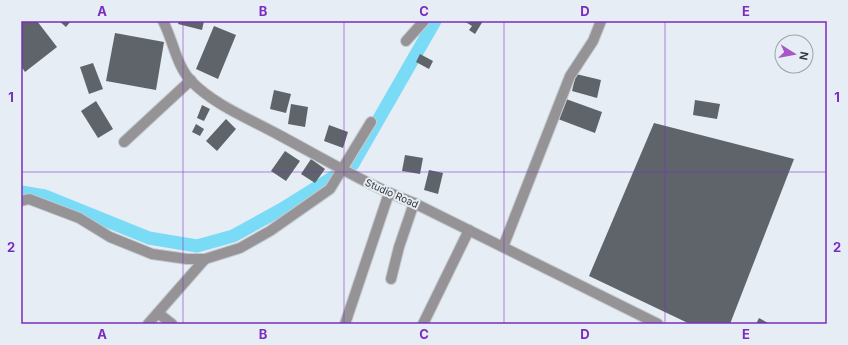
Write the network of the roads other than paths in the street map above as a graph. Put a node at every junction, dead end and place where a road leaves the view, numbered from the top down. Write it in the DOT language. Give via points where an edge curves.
graph roads {
  1 [pos="163,21"];
  2 [pos="424,21"];
  3 [pos="601,21"];
  4 [pos="406,41"];
  5 [pos="191,80"];
  6 [pos="371,122"];
  7 [pos="124,142"];
  8 [pos="342,169"];
  9 [pos="389,193"];
  10 [pos="21,201"];
  11 [pos="414,203"];
  12 [pos="469,230"];
  13 [pos="503,247"];
  14 [pos="205,259"];
  15 [pos="391,278"];
  16 [pos="158,313"];
  17 [pos="148,324"];
  18 [pos="172,324"];
  19 [pos="345,324"];
  20 [pos="423,324"];
  21 [pos="658,324"];
  1 -- 5 [label="street, Studio Road" via="176,54"];
  2 -- 4 [label="street"];
  3 -- 13 [label="street" via="570,76"];
  5 -- 7 [label="street"];
  5 -- 8 [label="street, Studio Road" via="217,101"];
  6 -- 8 [label="street"];
  8 -- 9 [label="street, Studio Road"];
  8 -- 14 [label="street" via="330,189 270,231 240,248"];
  9 -- 11 [label="street, Studio Road"];
  9 -- 19 [label="street"];
  10 -- 14 [label="street" via="29,199 79,218 110,238 152,254"];
  11 -- 12 [label="street, Studio Road"];
  11 -- 15 [label="street"];
  12 -- 13 [label="street, Studio Road"];
  12 -- 20 [label="street"];
  13 -- 21 [label="street, Studio Road"];
  14 -- 16 [label="street"];
  16 -- 17 [label="street"];
  16 -- 18 [label="street"];
}
